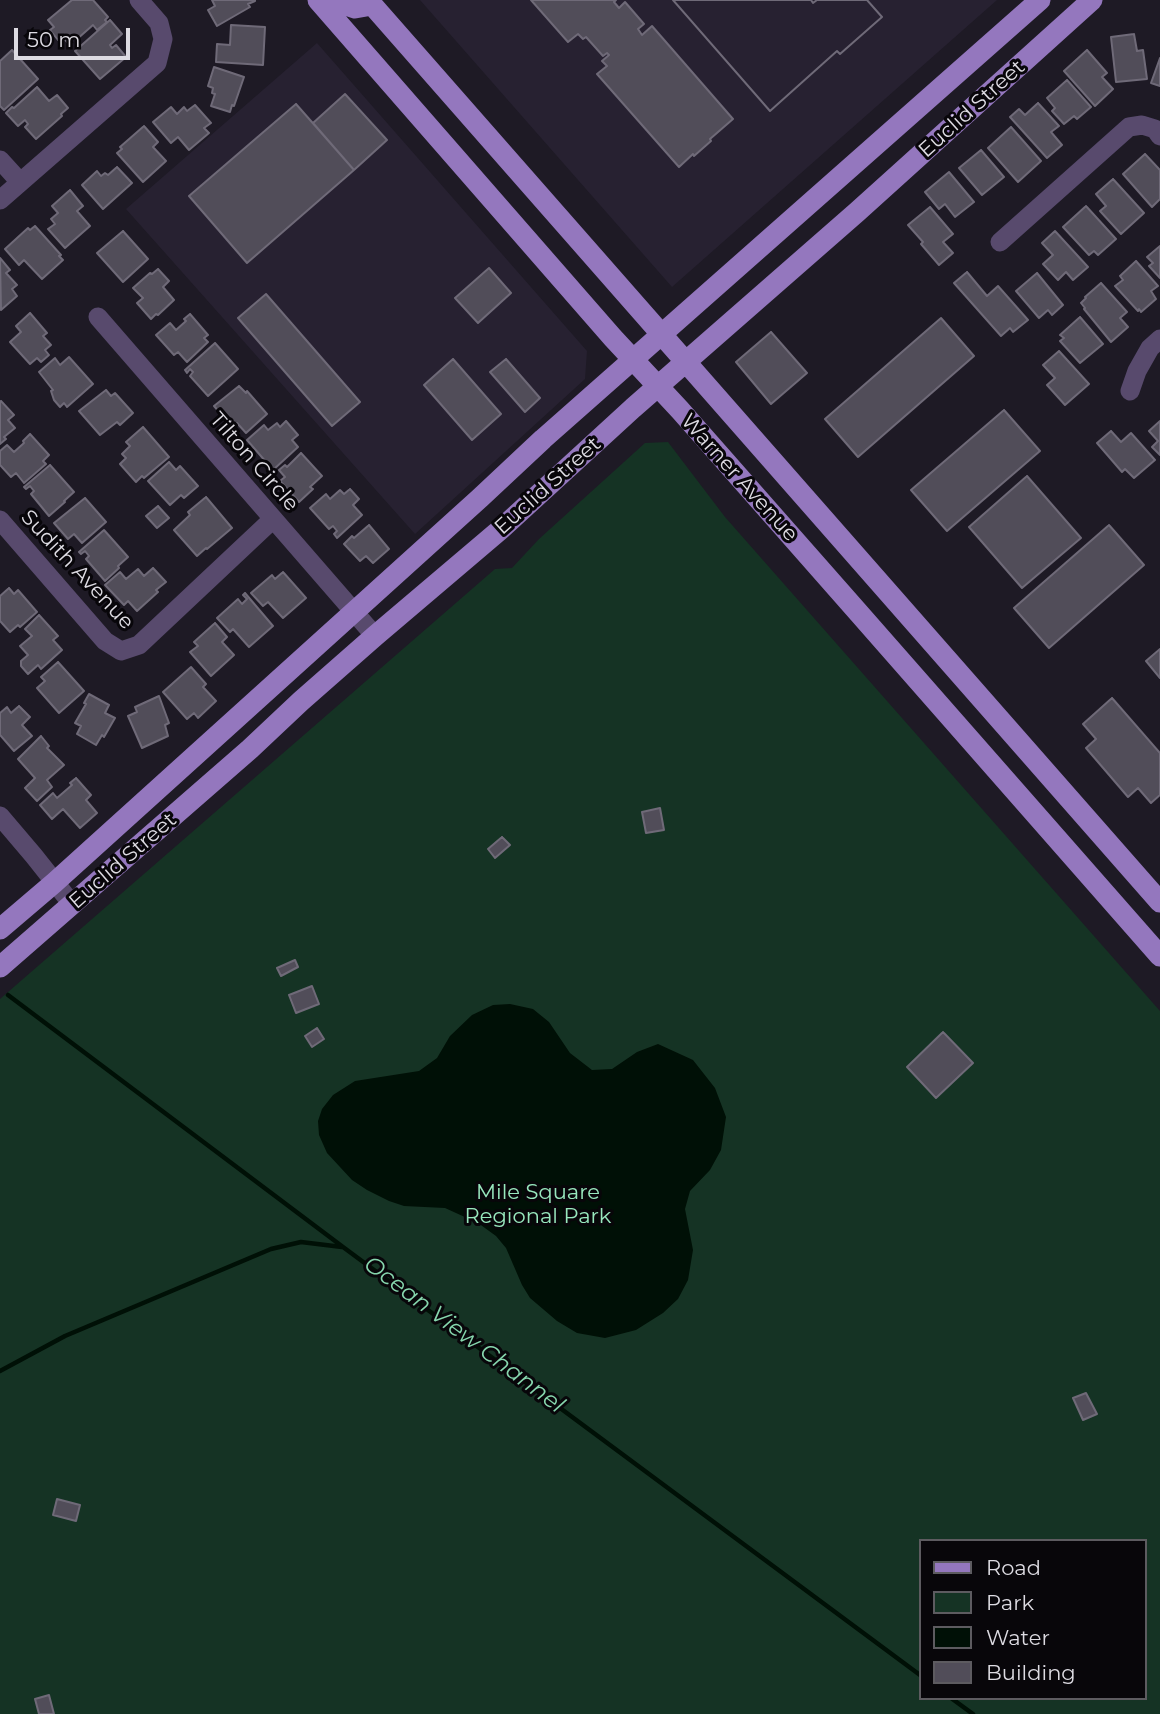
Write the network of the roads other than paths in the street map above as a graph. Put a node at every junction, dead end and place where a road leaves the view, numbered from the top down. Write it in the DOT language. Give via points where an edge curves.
graph roads {
  1 [pos="139,0"];
  2 [pos="318,0"];
  3 [pos="340,0"];
  4 [pos="1041,0"];
  5 [pos="1093,0"];
  6 [pos="370,2"];
  7 [pos="1160,135"];
  8 [pos="0,160"];
  9 [pos="20,183"];
  10 [pos="0,200"];
  11 [pos="1000,242"];
  12 [pos="98,317"];
  13 [pos="661,334"];
  14 [pos="1160,339"];
  15 [pos="632,359"];
  16 [pos="685,361"];
  17 [pos="657,386"];
  18 [pos="1130,391"];
  19 [pos="273,519"];
  20 [pos="0,520"];
  21 [pos="353,612"];
  22 [pos="375,636"];
  23 [pos="0,816"];
  24 [pos="54,883"];
  25 [pos="1160,902"];
  26 [pos="72,904"];
  27 [pos="0,929"];
  28 [pos="1160,956"];
  29 [pos="0,967"];
  1 -- 9 [label="street" via="159,23 163,39 157,63"];
  2 -- 15 [label="main road, Warner Avenue"];
  3 -- 6 [label="main road" via="355,8"];
  4 -- 13 [label="main road, Euclid Street"];
  5 -- 16 [label="main road, Euclid Street"];
  6 -- 13 [label="main road, Warner Avenue"];
  7 -- 11 [label="street" via="1142,125 1129,127"];
  8 -- 9 [label="street"];
  9 -- 10 [label="street"];
  12 -- 19 [label="street, Tilton Circle"];
  13 -- 15 [label="main road, Euclid Street"];
  13 -- 16 [label="main road, Warner Avenue"];
  14 -- 18 [label="street" via="1143,360"];
  15 -- 17 [label="main road, Warner Avenue"];
  15 -- 21 [label="main road, Euclid Street"];
  16 -- 17 [label="main road, Euclid Street"];
  16 -- 25 [label="main road, Warner Avenue"];
  17 -- 22 [label="main road, Euclid Street" via="501,529"];
  17 -- 28 [label="main road, Warner Avenue"];
  19 -- 20 [label="street, Sudith Avenue" via="139,645 121,651 105,641"];
  19 -- 21 [label="street, Tilton Circle"];
  21 -- 22 [label="street, Tilton Circle"];
  21 -- 24 [label="main road, Euclid Street"];
  22 -- 26 [label="main road, Euclid Street"];
  23 -- 24 [label="street"];
  24 -- 26 [label="street"];
  24 -- 27 [label="main road, Euclid Street"];
  26 -- 29 [label="main road, Euclid Street"];
}
